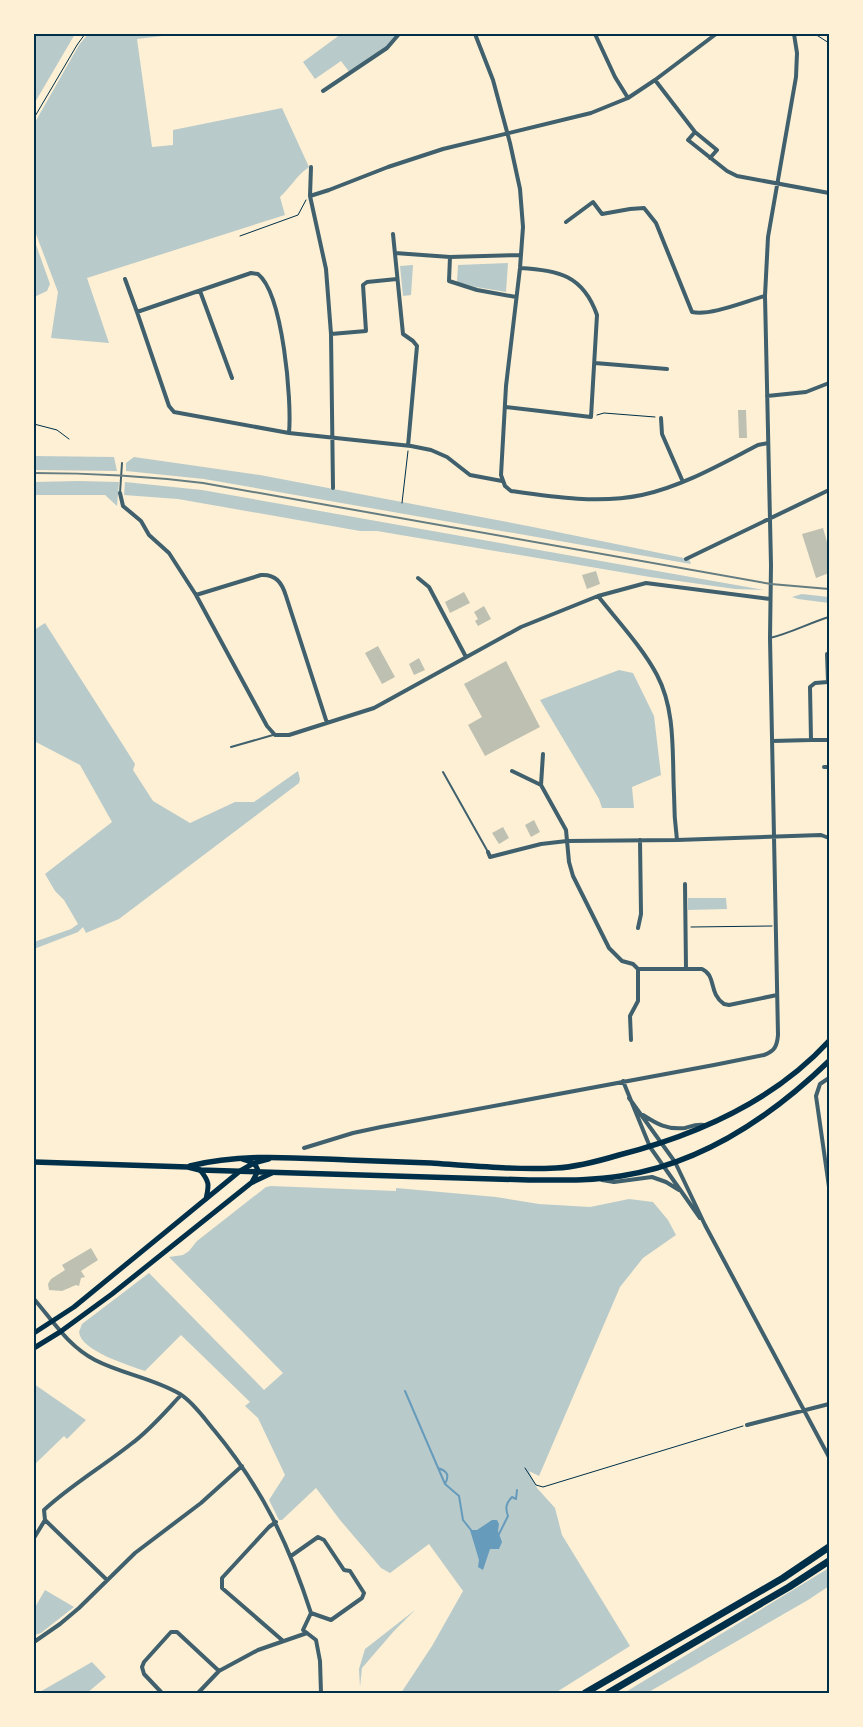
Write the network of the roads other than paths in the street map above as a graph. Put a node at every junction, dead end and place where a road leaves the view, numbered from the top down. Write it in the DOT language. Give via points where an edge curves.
graph roads {
  1 [pos="399,34"];
  2 [pos="475,34"];
  3 [pos="595,34"];
  4 [pos="716,34"];
  5 [pos="794,34"];
  6 [pos="655,80"];
  7 [pos="323,91"];
  8 [pos="628,98"];
  9 [pos="507,132"];
  10 [pos="695,132"];
  11 [pos="710,158"];
  12 [pos="311,168"];
  13 [pos="778,184"];
  14 [pos="829,193"];
  15 [pos="310,196"];
  16 [pos="566,222"];
  17 [pos="393,234"];
  18 [pos="395,254"];
  19 [pos="521,255"];
  20 [pos="450,257"];
  21 [pos="520,268"];
  22 [pos="125,279"];
  23 [pos="397,279"];
  24 [pos="200,291"];
  25 [pos="765,296"];
  26 [pos="516,297"];
  27 [pos="137,312"];
  28 [pos="331,334"];
  29 [pos="595,363"];
  30 [pos="667,369"];
  31 [pos="232,378"];
  32 [pos="829,383"];
  33 [pos="767,396"];
  34 [pos="506,407"];
  35 [pos="661,418"];
  36 [pos="289,432"];
  37 [pos="333,438"];
  38 [pos="768,443"];
  39 [pos="408,446"];
  40 [pos="122,463"];
  41 [pos="502,481"];
  42 [pos="683,482"];
  43 [pos="333,488"];
  44 [pos="829,490"];
  45 [pos="120,493"];
  46 [pos="769,518"];
  47 [pos="686,559"];
  48 [pos="418,578"];
  49 [pos="196,595"];
  50 [pos="598,596"];
  51 [pos="770,599"];
  52 [pos="829,617"];
  53 [pos="770,638"];
  54 [pos="827,654"];
  55 [pos="466,657"];
  56 [pos="828,682"];
  57 [pos="327,723"];
  58 [pos="276,735"];
  59 [pos="811,740"];
  60 [pos="829,740"];
  61 [pos="772,741"];
  62 [pos="230,747"];
  63 [pos="543,754"];
  64 [pos="824,767"];
  65 [pos="829,767"];
  66 [pos="512,771"];
  67 [pos="443,772"];
  68 [pos="541,785"];
  69 [pos="774,837"];
  70 [pos="829,838"];
  71 [pos="640,840"];
  72 [pos="676,840"];
  73 [pos="567,841"];
  74 [pos="488,852"];
  75 [pos="685,884"];
  76 [pos="638,928"];
  77 [pos="638,969"];
  78 [pos="686,969"];
  79 [pos="777,995"];
  80 [pos="631,1040"];
  81 [pos="829,1040"];
  82 [pos="829,1061"];
  83 [pos="829,1078"];
  84 [pos="623,1081"];
  85 [pos="629,1098"];
  86 [pos="641,1113"];
  87 [pos="707,1126"];
  88 [pos="662,1143"];
  89 [pos="650,1147"];
  90 [pos="304,1148"];
  91 [pos="274,1157"];
  92 [pos="237,1158"];
  93 [pos="34,1162"];
  94 [pos="675,1162"];
  95 [pos="254,1163"];
  96 [pos="663,1165"];
  97 [pos="188,1167"];
  98 [pos="200,1170"];
  99 [pos="240,1171"];
  100 [pos="258,1171"];
  101 [pos="277,1172"];
  102 [pos="593,1179"];
  103 [pos="251,1184"];
  104 [pos="829,1187"];
  105 [pos="682,1192"];
  106 [pos="206,1199"];
  107 [pos="705,1225"];
  108 [pos="34,1299"];
  109 [pos="53,1320"];
  110 [pos="60,1332"];
  111 [pos="34,1333"];
  112 [pos="34,1348"];
  113 [pos="181,1395"];
  114 [pos="829,1404"];
  115 [pos="805,1411"];
  116 [pos="747,1425"];
  117 [pos="829,1457"];
  118 [pos="242,1466"];
  119 [pos="44,1519"];
  120 [pos="276,1522"];
  121 [pos="34,1538"];
  122 [pos="829,1547"];
  123 [pos="291,1556"];
  124 [pos="829,1561"];
  125 [pos="107,1580"];
  126 [pos="311,1613"];
  127 [pos="307,1633"];
  128 [pos="282,1640"];
  129 [pos="34,1642"];
  130 [pos="219,1671"];
  131 [pos="162,1693"];
  132 [pos="198,1693"];
  133 [pos="321,1693"];
  134 [pos="584,1693"];
  135 [pos="608,1693"];
  1 -- 7 [label="street" via="387,48"];
  2 -- 9 [label="street" via="493,80"];
  3 -- 8 [label="street"];
  4 -- 6 [label="street"];
  5 -- 13 [label="street" via="796,77"];
  6 -- 8 [label="street"];
  6 -- 10 [label="street"];
  8 -- 9 [label="street" via="591,112"];
  9 -- 15 [label="street" via="388,167"];
  9 -- 19 [label="street" via="520,189"];
  10 -- 11 [label="street" via="688,140"];
  10 -- 11 [label="street" via="717,150"];
  11 -- 13 [label="street" via="742,178"];
  12 -- 15 [label="street"];
  13 -- 14 [label="street"];
  13 -- 25 [label="street" via="768,237"];
  15 -- 28 [label="street" via="326,269"];
  16 -- 25 [label="street" via="593,202 602,214 644,208 656,222 692,312 714,310"];
  17 -- 18 [label="street"];
  18 -- 20 [label="street"];
  18 -- 23 [label="street"];
  19 -- 20 [label="street"];
  19 -- 21 [label="street"];
  20 -- 26 [label="street" via="449,281"];
  21 -- 26 [label="street"];
  21 -- 29 [label="street" via="557,272 582,286 597,315"];
  22 -- 27 [label="street"];
  23 -- 28 [label="street" via="363,285 366,332"];
  23 -- 39 [label="street" via="403,334 417,346"];
  24 -- 27 [label="street"];
  24 -- 31 [label="street"];
  24 -- 36 [label="street" via="251,272 262,276 283,335"];
  25 -- 33 [label="street"];
  26 -- 34 [label="street"];
  27 -- 36 [label="street" via="169,406 174,412"];
  28 -- 37 [label="street"];
  29 -- 30 [label="street"];
  29 -- 34 [label="street" via="591,417"];
  32 -- 33 [label="street" via="806,392"];
  33 -- 38 [label="street"];
  34 -- 41 [label="street"];
  35 -- 42 [label="street" via="662,434"];
  36 -- 37 [label="street"];
  37 -- 39 [label="street"];
  37 -- 43 [label="street"];
  38 -- 42 [label="street"];
  38 -- 46 [label="street"];
  39 -- 41 [label="street" via="439,453 470,475"];
  40 -- 45 [label="lane"];
  41 -- 42 [label="street" via="511,491 604,499 641,495"];
  44 -- 46 [label="street"];
  45 -- 49 [label="street" via="123,506 169,553"];
  46 -- 47 [label="street"];
  46 -- 51 [label="street"];
  48 -- 55 [label="street" via="429,587"];
  49 -- 57 [label="street" via="261,575 276,578 286,596"];
  49 -- 58 [label="street" via="267,726"];
  50 -- 51 [label="street" via="646,583"];
  50 -- 55 [label="street" via="521,627"];
  50 -- 72 [label="street" via="657,675 667,704 673,743"];
  51 -- 53 [label="street"];
  52 -- 53 [label="lane" via="789,634"];
  53 -- 61 [label="street"];
  54 -- 56 [label="street"];
  55 -- 57 [label="street" via="374,708"];
  56 -- 59 [label="street" via="815,683 810,687"];
  57 -- 58 [label="street" via="289,735"];
  58 -- 62 [label="lane"];
  59 -- 60 [label="street"];
  59 -- 61 [label="street"];
  61 -- 69 [label="street"];
  63 -- 68 [label="street"];
  64 -- 65 [label="street"];
  66 -- 68 [label="street"];
  67 -- 74 [label="lane"];
  68 -- 73 [label="street" via="566,830"];
  69 -- 70 [label="street" via="822,835"];
  69 -- 72 [label="street"];
  69 -- 79 [label="street"];
  71 -- 72 [label="street"];
  71 -- 73 [label="street"];
  71 -- 76 [label="street"];
  73 -- 74 [label="street" via="490,857"];
  73 -- 77 [label="street" via="573,876 609,948 622,961"];
  75 -- 78 [label="street"];
  77 -- 78 [label="street"];
  77 -- 80 [label="street" via="638,1001 630,1016"];
  78 -- 79 [label="street" via="707,972 714,995 724,1004"];
  79 -- 84 [label="street" via="778,1035 775,1049 771,1052"];
  81 -- 87 [label="main road" via="791,1076 761,1097"];
  82 -- 94 [label="main road" via="776,1108 725,1140"];
  83 -- 104 [label="street" via="820,1084 816,1096"];
  84 -- 85 [label="street"];
  84 -- 90 [label="street" via="380,1127"];
  85 -- 86 [label="street"];
  85 -- 89 [label="street"];
  86 -- 87 [label="street" via="660,1126"];
  86 -- 88 [label="street"];
  87 -- 88 [label="main road"];
  88 -- 89 [label="main road"];
  88 -- 94 [label="street"];
  89 -- 91 [label="main road" via="557,1168"];
  89 -- 96 [label="street"];
  91 -- 92 [label="main road"];
  91 -- 95 [label="main road"];
  92 -- 95 [label="main road"];
  92 -- 97 [label="main road"];
  93 -- 97 [label="main road"];
  94 -- 96 [label="main road"];
  94 -- 107 [label="street"];
  95 -- 99 [label="main road"];
  95 -- 100 [label="main road"];
  96 -- 102 [label="main road" via="622,1176"];
  96 -- 105 [label="street"];
  97 -- 98 [label="main road"];
  98 -- 99 [label="main road"];
  98 -- 106 [label="main road" via="209,1185"];
  99 -- 100 [label="main road"];
  99 -- 106 [label="main road"];
  100 -- 101 [label="main road"];
  100 -- 103 [label="main road"];
  101 -- 102 [label="main road"];
  101 -- 103 [label="main road"];
  102 -- 105 [label="street" via="614,1182 652,1177"];
  103 -- 110 [label="main road"];
  105 -- 107 [label="street"];
  106 -- 109 [label="main road" via="74,1307"];
  107 -- 115 [label="street"];
  108 -- 109 [label="street"];
  109 -- 110 [label="street"];
  109 -- 111 [label="main road"];
  110 -- 112 [label="main road"];
  110 -- 113 [label="street" via="95,1360 151,1380"];
  113 -- 118 [label="street" via="205,1419"];
  113 -- 119 [label="street" via="131,1444 47,1507"];
  114 -- 115 [label="street"];
  115 -- 116 [label="street"];
  115 -- 117 [label="street"];
  118 -- 120 [label="street"];
  118 -- 125 [label="street" via="201,1503 135,1552"];
  119 -- 121 [label="street"];
  119 -- 125 [label="street"];
  120 -- 123 [label="street"];
  120 -- 128 [label="street" via="222,1578 221,1585"];
  122 -- 134 [label="highway" via="783,1578"];
  123 -- 126 [label="street"];
  123 -- 126 [label="street" via="318,1537 324,1540 364,1593 362,1598 331,1620"];
  124 -- 135 [label="highway"];
  125 -- 129 [label="street" via="79,1608"];
  126 -- 127 [label="street" via="304,1630"];
  127 -- 128 [label="street"];
  127 -- 133 [label="street" via="316,1640"];
  128 -- 130 [label="street"];
  130 -- 131 [label="street" via="176,1632 171,1632 142,1667 144,1674"];
  130 -- 132 [label="street"];
}
